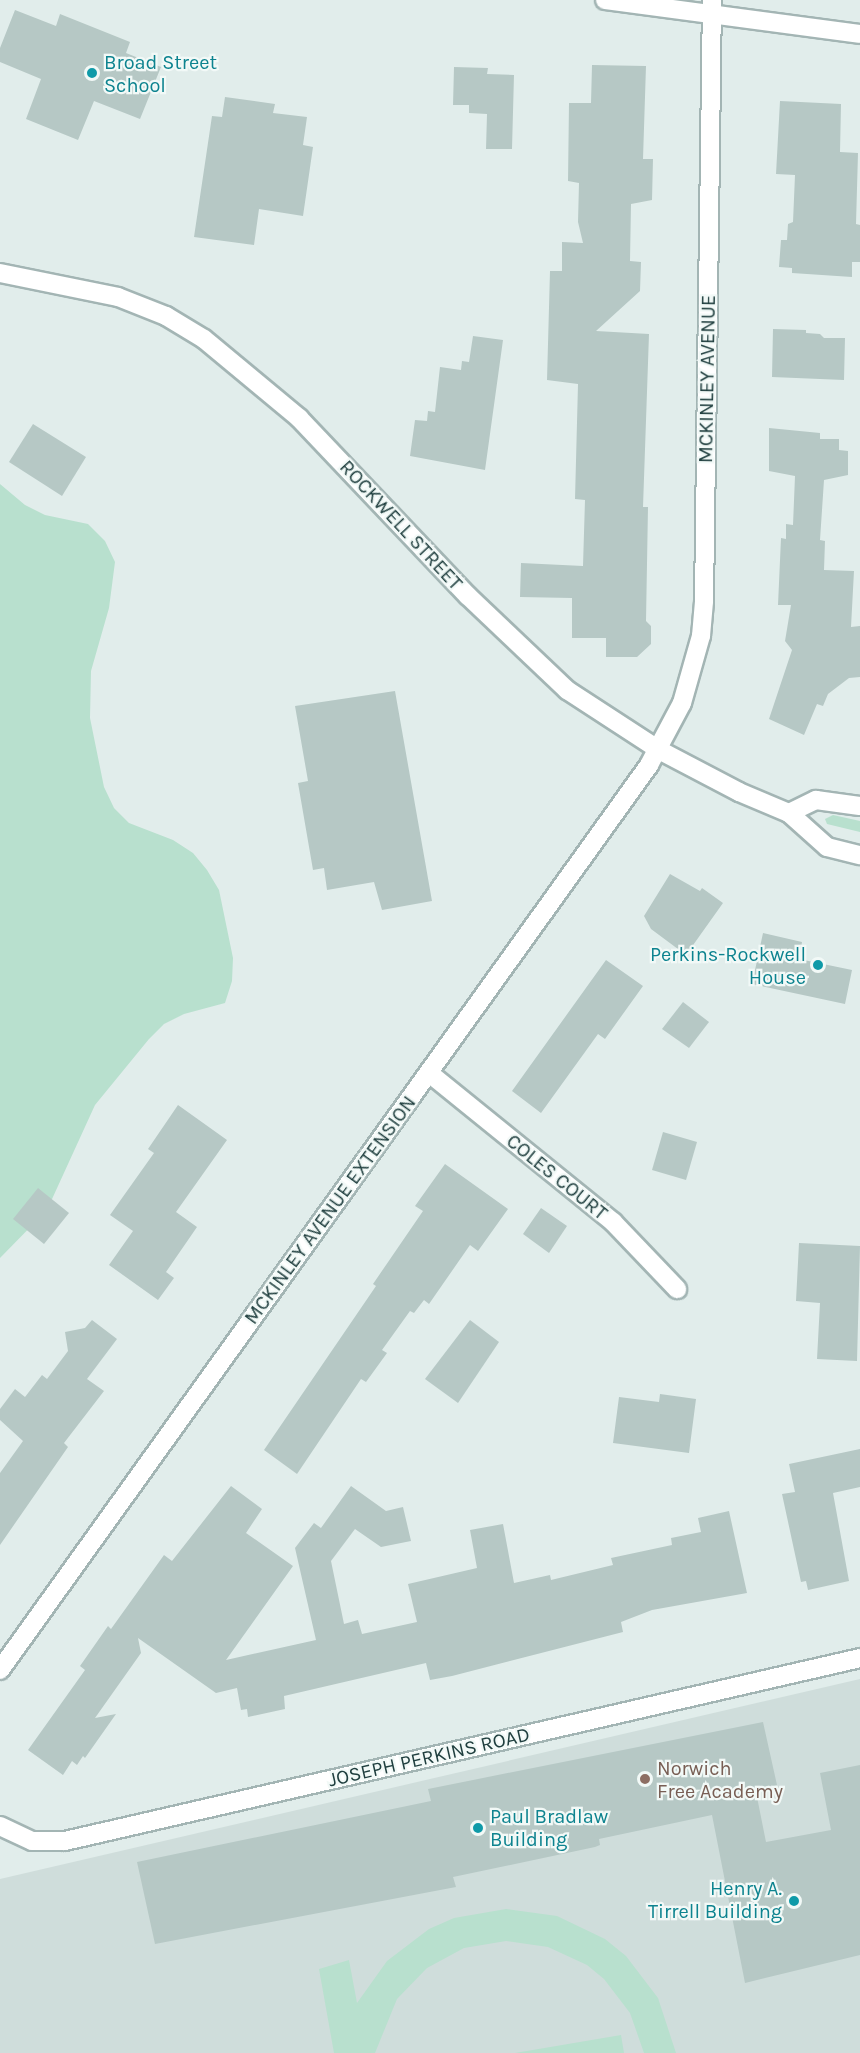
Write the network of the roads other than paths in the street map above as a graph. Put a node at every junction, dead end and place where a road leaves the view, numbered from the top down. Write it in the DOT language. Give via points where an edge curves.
graph roads {
  1 [pos="605,0"];
  2 [pos="712,7"];
  3 [pos="860,34"];
  4 [pos="0,273"];
  5 [pos="659,750"];
  6 [pos="860,806"];
  7 [pos="789,813"];
  8 [pos="860,855"];
  9 [pos="429,1073"];
  10 [pos="677,1289"];
  11 [pos="860,1658"];
  12 [pos="0,1670"];
  13 [pos="0,1826"];
  1 -- 2 [label="street"];
  2 -- 3 [label="street"];
  2 -- 5 [label="street, MCKINLEY AVENUE" via="704,601 693,670"];
  4 -- 5 [label="street, ROCKWELL STREET" via="118,297 166,316 204,339 319,437 533,661 587,704"];
  5 -- 7 [label="street, ROCKWELL STREET"];
  5 -- 9 [label="street, MCKINLEY AVENUE EXTENSION"];
  6 -- 7 [label="street" via="816,800"];
  7 -- 8 [label="street, ROCKWELL STREET" via="827,847"];
  9 -- 10 [label="street, COLES COURT" via="613,1222"];
  9 -- 12 [label="street, MCKINLEY AVENUE EXTENSION"];
  11 -- 13 [label="street, JOSEPH PERKINS ROAD" via="79,1838 42,1843"];
}
